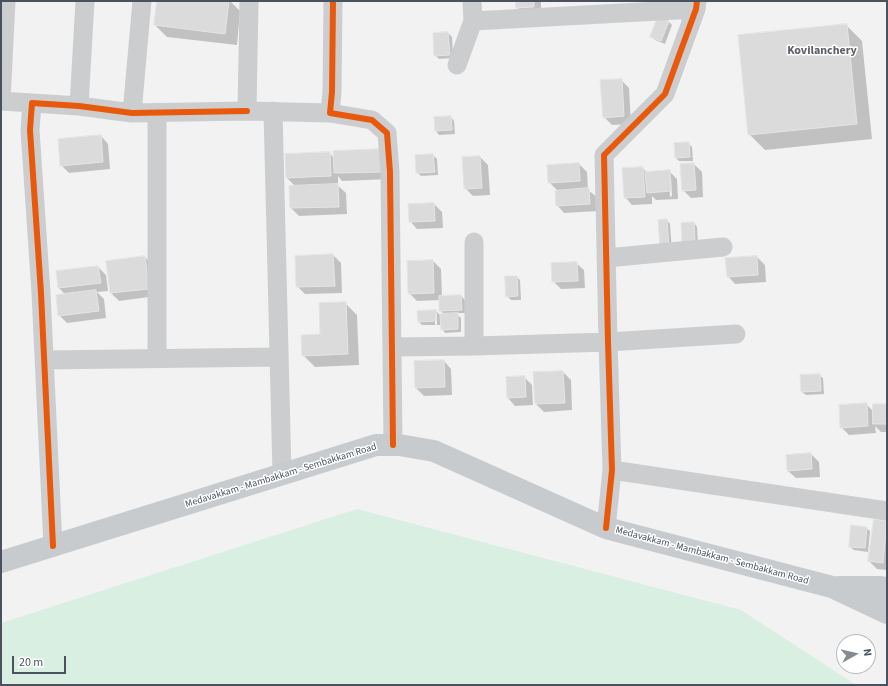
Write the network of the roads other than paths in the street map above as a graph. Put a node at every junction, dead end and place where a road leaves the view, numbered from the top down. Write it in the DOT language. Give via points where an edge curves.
graph roads {
  1 [pos="6,1"];
  2 [pos="85,1"];
  3 [pos="142,1"];
  4 [pos="249,1"];
  5 [pos="333,1"];
  6 [pos="472,1"];
  7 [pos="696,5"];
  8 [pos="473,21"];
  9 [pos="457,65"];
  10 [pos="32,103"];
  11 [pos="79,106"];
  12 [pos="247,111"];
  13 [pos="273,111"];
  14 [pos="132,113"];
  15 [pos="157,113"];
  16 [pos="330,113"];
  17 [pos="474,242"];
  18 [pos="723,247"];
  19 [pos="606,258"];
  20 [pos="736,334"];
  21 [pos="608,342"];
  22 [pos="474,346"];
  23 [pos="392,347"];
  24 [pos="279,357"];
  25 [pos="158,358"];
  26 [pos="44,360"];
  27 [pos="393,445"];
  28 [pos="612,470"];
  29 [pos="282,474"];
  30 [pos="887,510"];
  31 [pos="606,528"];
  32 [pos="53,546"];
  33 [pos="1,562"];
  34 [pos="832,587"];
  35 [pos="887,588"];
  36 [pos="887,613"];
  1 -- 10 [label="street" via="1,101"];
  2 -- 11 [label="street"];
  3 -- 14 [label="street"];
  4 -- 12 [label="street"];
  5 -- 16 [label="street"];
  6 -- 8 [label="street"];
  7 -- 8 [label="street"];
  7 -- 19 [label="street" via="665,94 604,156"];
  8 -- 9 [label="street"];
  10 -- 11 [label="street"];
  10 -- 26 [label="street" via="30,130"];
  11 -- 14 [label="street"];
  12 -- 13 [label="street"];
  12 -- 15 [label="street"];
  13 -- 16 [label="street"];
  13 -- 24 [label="street"];
  14 -- 15 [label="street"];
  15 -- 25 [label="street"];
  16 -- 23 [label="street" via="372,120 387,133 390,172"];
  17 -- 22 [label="street"];
  18 -- 19 [label="street"];
  19 -- 21 [label="street"];
  20 -- 21 [label="street"];
  21 -- 22 [label="street"];
  21 -- 28 [label="street"];
  22 -- 23 [label="street"];
  23 -- 27 [label="street"];
  24 -- 25 [label="street"];
  24 -- 29 [label="street"];
  25 -- 26 [label="street"];
  26 -- 32 [label="street"];
  27 -- 29 [label="main road, Medavakkam - Mambakkam - Sembakkam Road" via="376,445"];
  27 -- 31 [label="main road, Medavakkam - Mambakkam - Sembakkam Road" via="434,451"];
  28 -- 30 [label="street"];
  28 -- 31 [label="street"];
  29 -- 32 [label="main road, Medavakkam - Mambakkam - Sembakkam Road"];
  31 -- 34 [label="main road, Medavakkam - Mambakkam - Sembakkam Road"];
  32 -- 33 [label="main road, Medavakkam - Mambakkam - Sembakkam Road"];
  34 -- 35 [label="main road, Medavakkam - Mambakkam - Sembakkam Road"];
  34 -- 36 [label="main road, Medavakkam - Mambakkam - Sembakkam Road"];
}
